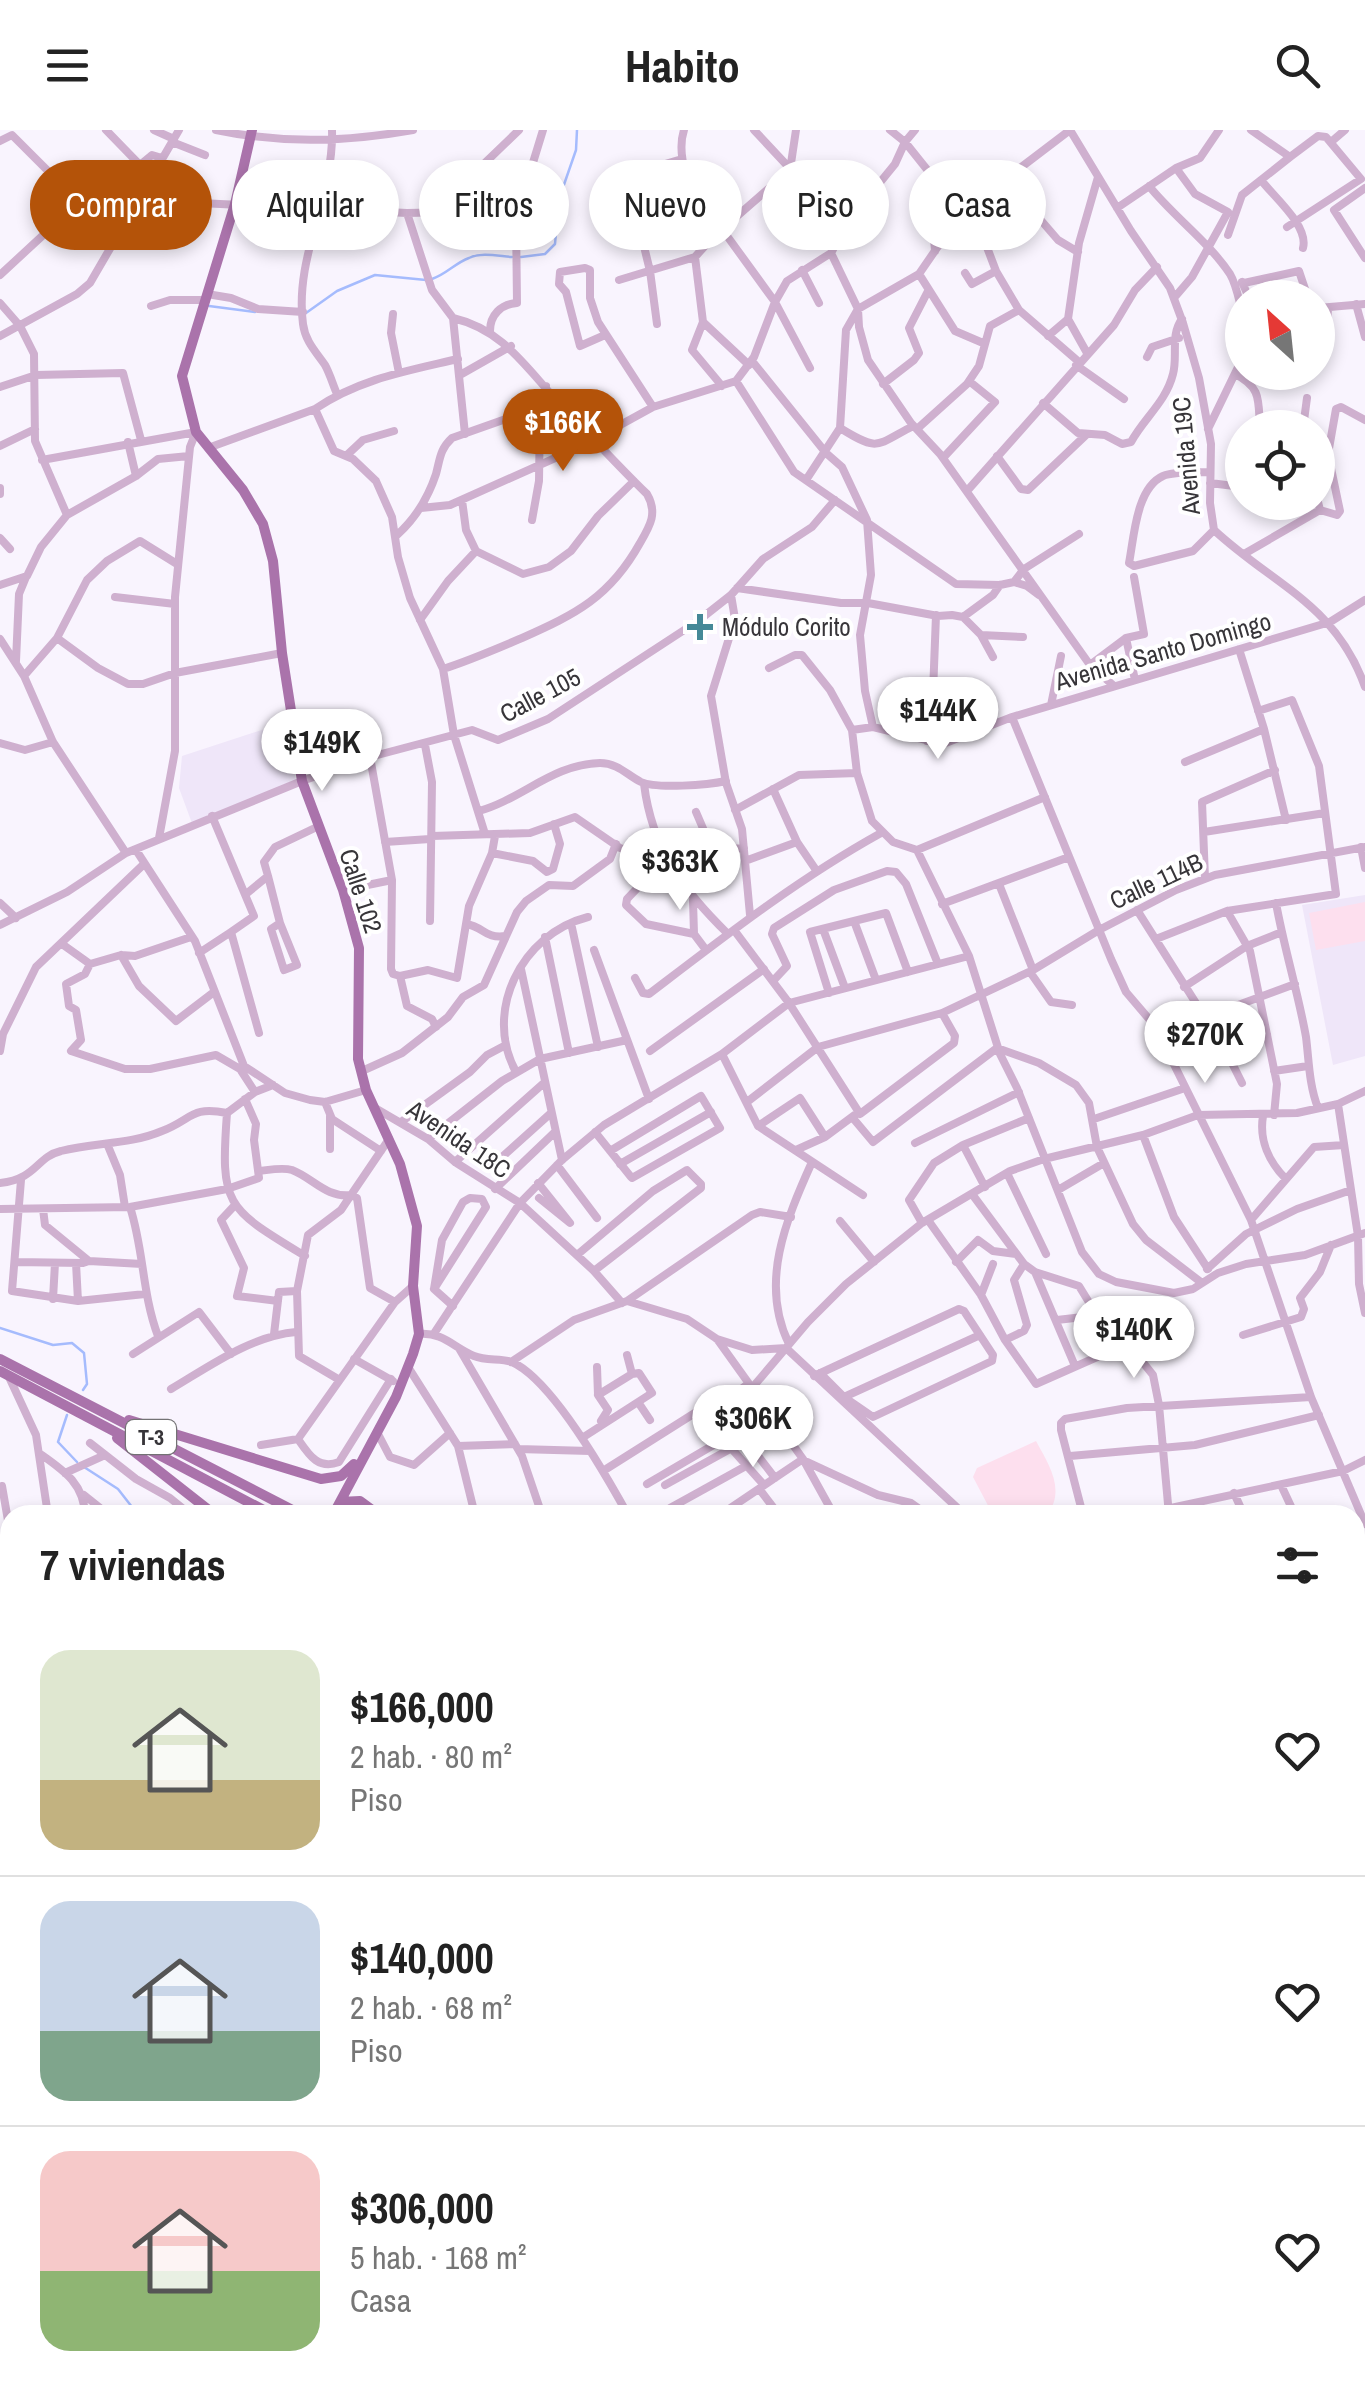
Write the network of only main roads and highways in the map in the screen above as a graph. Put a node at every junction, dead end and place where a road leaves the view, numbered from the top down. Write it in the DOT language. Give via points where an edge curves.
graph roads {
  1 [pos="252,134"];
  2 [pos="0,1358"];
  3 [pos="2,1372"];
  4 [pos="396,1385"];
  5 [pos="99,1417"];
  6 [pos="356,1467"];
  7 [pos="322,1479"];
  8 [pos="365,1504"];
  9 [pos="203,1505"];
  10 [pos="254,1505"];
  11 [pos="281,1505"];
  12 [pos="332,1505"];
  13 [pos="335,1505"];
  14 [pos="339,1505"];
  1 -- 4 [label="main road, Calle 102" via="182,376 196,432 264,524 302,781 359,948 358,1059 417,1226 413,1286 419,1334"];
  2 -- 5 [label="main road, T-3"];
  3 -- 5 [label="main road, T-3"];
  4 -- 6 [label="main road, Calle 102"];
  4 -- 6 [label="main road, Calle 102"];
  5 -- 7 [label="main road"];
  5 -- 9 [label="main road"];
  5 -- 10 [label="main road, T-3"];
  5 -- 11 [label="main road, T-3"];
  6 -- 7 [label="main road"];
  6 -- 8 [label="main road"];
  6 -- 13 [label="main road, Calle 102"];
  7 -- 12 [label="main road"];
  8 -- 14 [label="main road" via="350,1499"];
}
